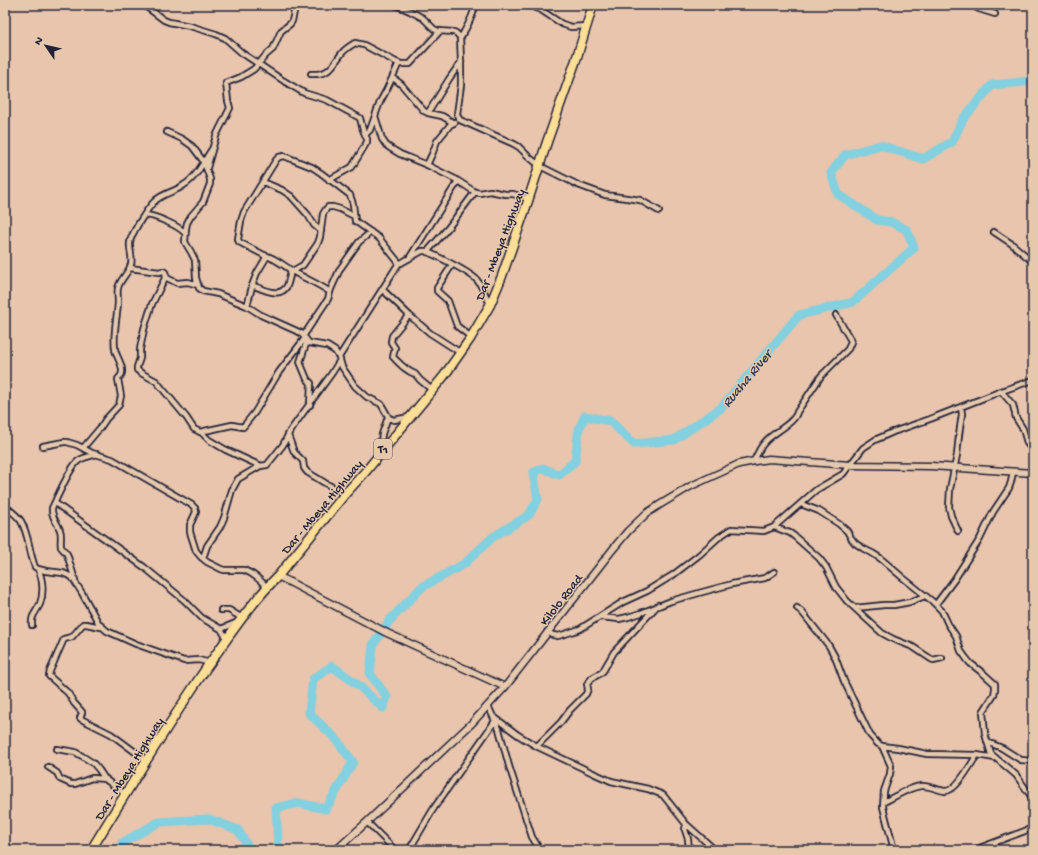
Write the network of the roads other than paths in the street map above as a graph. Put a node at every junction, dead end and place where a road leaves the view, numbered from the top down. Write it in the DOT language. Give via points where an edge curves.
graph roads {
  1 [pos="144,5"];
  2 [pos="294,5"];
  3 [pos="396,5"];
  4 [pos="475,5"];
  5 [pos="528,5"];
  6 [pos="593,5"];
  7 [pos="971,5"];
  8 [pos="408,7"];
  9 [pos="995,14"];
  10 [pos="586,26"];
  11 [pos="440,31"];
  12 [pos="460,39"];
  13 [pos="462,62"];
  14 [pos="399,63"];
  15 [pos="258,65"];
  16 [pos="311,74"];
  17 [pos="393,78"];
  18 [pos="428,113"];
  19 [pos="375,116"];
  20 [pos="460,120"];
  21 [pos="454,123"];
  22 [pos="168,132"];
  23 [pos="366,134"];
  24 [pos="212,149"];
  25 [pos="204,162"];
  26 [pos="427,165"];
  27 [pos="540,166"];
  28 [pos="207,168"];
  29 [pos="329,180"];
  30 [pos="458,181"];
  31 [pos="263,182"];
  32 [pos="475,192"];
  33 [pos="529,199"];
  34 [pos="659,211"];
  35 [pos="145,215"];
  36 [pos="354,216"];
  37 [pos="321,231"];
  38 [pos="371,232"];
  39 [pos="994,232"];
  40 [pos="185,233"];
  41 [pos="427,252"];
  42 [pos="264,255"];
  43 [pos="410,259"];
  44 [pos="1033,262"];
  45 [pos="399,263"];
  46 [pos="452,265"];
  47 [pos="130,268"];
  48 [pos="292,271"];
  49 [pos="166,276"];
  50 [pos="198,285"];
  51 [pos="252,285"];
  52 [pos="382,290"];
  53 [pos="330,292"];
  54 [pos="490,305"];
  55 [pos="247,306"];
  56 [pos="409,315"];
  57 [pos="836,315"];
  58 [pos="471,337"];
  59 [pos="305,338"];
  60 [pos="461,352"];
  61 [pos="340,358"];
  62 [pos="1033,380"];
  63 [pos="432,390"];
  64 [pos="1001,391"];
  65 [pos="310,405"];
  66 [pos="961,406"];
  67 [pos="388,417"];
  68 [pos="409,418"];
  69 [pos="200,432"];
  70 [pos="288,435"];
  71 [pos="43,446"];
  72 [pos="83,448"];
  73 [pos="1033,451"];
  74 [pos="97,454"];
  75 [pos="379,455"];
  76 [pos="754,461"];
  77 [pos="850,465"];
  78 [pos="261,466"];
  79 [pos="955,468"];
  80 [pos="1013,472"];
  81 [pos="1033,473"];
  82 [pos="345,494"];
  83 [pos="55,503"];
  84 [pos="801,504"];
  85 [pos="5,506"];
  86 [pos="774,527"];
  87 [pos="958,531"];
  88 [pos="203,558"];
  89 [pos="38,569"];
  90 [pos="774,572"];
  91 [pos="278,576"];
  92 [pos="77,585"];
  93 [pos="267,587"];
  94 [pos="925,596"];
  95 [pos="936,604"];
  96 [pos="658,605"];
  97 [pos="797,608"];
  98 [pos="855,608"];
  99 [pos="220,610"];
  100 [pos="600,617"];
  101 [pos="241,620"];
  102 [pos="32,625"];
  103 [pos="102,627"];
  104 [pos="221,629"];
  105 [pos="547,632"];
  106 [pos="227,639"];
  107 [pos="942,658"];
  108 [pos="210,663"];
  109 [pos="505,687"];
  110 [pos="488,706"];
  111 [pos="494,719"];
  112 [pos="987,742"];
  113 [pos="537,746"];
  114 [pos="882,746"];
  115 [pos="57,749"];
  116 [pos="977,755"];
  117 [pos="996,759"];
  118 [pos="146,760"];
  119 [pos="1033,761"];
  120 [pos="48,767"];
  121 [pos="106,779"];
  122 [pos="125,794"];
  123 [pos="1033,799"];
  124 [pos="884,802"];
  125 [pos="367,822"];
  126 [pos="686,824"];
  127 [pos="1033,828"];
  128 [pos="91,850"];
  129 [pos="336,850"];
  130 [pos="395,850"];
  131 [pos="409,850"];
  132 [pos="540,850"];
  133 [pos="689,850"];
  134 [pos="714,850"];
  135 [pos="894,850"];
  136 [pos="977,850"];
  1 -- 15 [label="street" via="164,20 226,38 237,50"];
  2 -- 15 [label="street" via="292,21 281,31 273,49"];
  3 -- 8 [label="street"];
  4 -- 12 [label="street"];
  5 -- 10 [label="street" via="562,24 571,27"];
  6 -- 10 [label="highway, Dar - Mbeya Highway / T1"];
  7 -- 9 [label="street"];
  8 -- 11 [label="street"];
  10 -- 27 [label="highway, Dar - Mbeya Highway / T1"];
  11 -- 12 [label="street" via="456,33"];
  11 -- 14 [label="street" via="411,64"];
  12 -- 13 [label="street"];
  13 -- 18 [label="street"];
  13 -- 20 [label="street" via="457,114"];
  14 -- 16 [label="street" via="355,43 324,72"];
  14 -- 17 [label="street"];
  15 -- 23 [label="street" via="304,93 327,100 360,118"];
  15 -- 24 [label="street" via="241,77 226,83 230,108"];
  17 -- 18 [label="street"];
  17 -- 19 [label="street"];
  18 -- 21 [label="street" via="442,116"];
  19 -- 23 [label="street"];
  19 -- 26 [label="street" via="380,135 386,145"];
  20 -- 21 [label="street"];
  20 -- 27 [label="street" via="514,144"];
  21 -- 26 [label="street" via="437,141"];
  22 -- 25 [label="street" via="189,144"];
  23 -- 29 [label="street" via="367,142 353,166"];
  24 -- 25 [label="street"];
  24 -- 28 [label="street"];
  25 -- 28 [label="street"];
  25 -- 35 [label="street" via="193,178 154,201"];
  26 -- 30 [label="street"];
  27 -- 33 [label="highway, Dar - Mbeya Highway / T1"];
  27 -- 34 [label="street" via="588,189 605,195 640,200"];
  28 -- 40 [label="street" via="210,184 204,202 187,223"];
  29 -- 31 [label="street" via="312,168 284,156 276,160"];
  29 -- 36 [label="street" via="351,196"];
  30 -- 32 [label="street"];
  30 -- 43 [label="street"];
  31 -- 37 [label="street" via="291,196"];
  31 -- 42 [label="street" via="242,216 238,239 240,243"];
  32 -- 33 [label="street" via="490,191"];
  32 -- 41 [label="street"];
  33 -- 54 [label="highway, Dar - Mbeya Highway / T1"];
  35 -- 40 [label="street" via="158,217"];
  35 -- 47 [label="street" via="131,238"];
  36 -- 37 [label="street" via="340,209 328,207 323,214"];
  36 -- 38 [label="street" via="355,221"];
  37 -- 48 [label="street" via="316,247 301,267"];
  38 -- 45 [label="street"];
  38 -- 53 [label="street" via="359,242 340,269"];
  39 -- 44 [label="street"];
  40 -- 50 [label="street" via="185,242 195,260"];
  41 -- 43 [label="street" via="422,251"];
  41 -- 46 [label="street"];
  42 -- 48 [label="street"];
  42 -- 51 [label="street" via="265,259"];
  43 -- 45 [label="street"];
  45 -- 52 [label="street"];
  46 -- 54 [label="street" via="477,280"];
  46 -- 58 [label="street" via="437,291 448,301 456,326"];
  47 -- 49 [label="street" via="163,271"];
  47 -- 72 [label="street" via="118,287 114,330 116,355 122,371 118,379 121,400"];
  48 -- 51 [label="street" via="288,285 283,291 274,292"];
  48 -- 53 [label="street"];
  49 -- 50 [label="street" via="174,283 188,282"];
  49 -- 69 [label="street" via="152,304 144,329 137,370 156,381 194,429"];
  50 -- 55 [label="street" via="203,291 218,294"];
  51 -- 55 [label="street"];
  52 -- 56 [label="street"];
  52 -- 61 [label="street"];
  53 -- 59 [label="street"];
  54 -- 58 [label="highway, Dar - Mbeya Highway / T1"];
  55 -- 59 [label="street" via="300,332"];
  56 -- 60 [label="street" via="430,333"];
  56 -- 63 [label="street" via="392,336 394,357"];
  57 -- 76 [label="street" via="850,339 848,349 821,376 794,418 766,440"];
  58 -- 60 [label="highway, Dar - Mbeya Highway / T1"];
  59 -- 61 [label="street" via="310,343 327,346"];
  59 -- 65 [label="street" via="300,362 311,383"];
  59 -- 69 [label="street" via="243,427 232,425"];
  60 -- 63 [label="highway, Dar - Mbeya Highway / T1"];
  61 -- 65 [label="street"];
  61 -- 67 [label="street" via="342,367 355,386 367,397 381,404"];
  62 -- 64 [label="street"];
  63 -- 68 [label="highway, Dar - Mbeya Highway / T1"];
  64 -- 66 [label="street"];
  64 -- 73 [label="street" via="1013,405 1016,418"];
  65 -- 70 [label="street"];
  66 -- 77 [label="street" via="875,440 863,448"];
  66 -- 79 [label="street"];
  67 -- 68 [label="street" via="394,420"];
  67 -- 75 [label="street"];
  68 -- 75 [label="highway, Dar - Mbeya Highway / T1"];
  69 -- 78 [label="street" via="226,450"];
  70 -- 78 [label="street" via="267,465"];
  70 -- 82 [label="street" via="294,452 303,461 304,468"];
  71 -- 72 [label="street" via="64,442"];
  72 -- 74 [label="street"];
  74 -- 83 [label="street" via="77,462"];
  74 -- 88 [label="street" via="112,459 192,505 196,513 190,525 190,532 198,554"];
  75 -- 82 [label="highway, Dar - Mbeya Highway / T1"];
  76 -- 77 [label="main road, Kilolo Road" via="769,459"];
  76 -- 105 [label="main road, Kilolo Road" via="739,464 691,486 647,514 628,531"];
  77 -- 79 [label="main road, Kilolo Road"];
  77 -- 84 [label="street" via="843,474"];
  78 -- 88 [label="street" via="238,479 224,518 207,546"];
  79 -- 80 [label="main road, Kilolo Road"];
  79 -- 87 [label="street" via="949,507"];
  80 -- 81 [label="main road, Kilolo Road"];
  80 -- 95 [label="street" via="1009,488 993,512 980,539"];
  82 -- 91 [label="highway, Dar - Mbeya Highway / T1"];
  83 -- 92 [label="street" via="51,512 60,530 60,545 67,554"];
  83 -- 104 [label="street" via="144,567 202,618"];
  84 -- 86 [label="street"];
  84 -- 94 [label="street" via="819,511 839,524 855,543 880,558"];
  85 -- 89 [label="street" via="24,527 34,565"];
  86 -- 98 [label="street" via="790,533 819,558 841,594"];
  86 -- 100 [label="street" via="764,531 731,529 673,575"];
  88 -- 93 [label="street" via="224,570 247,571"];
  89 -- 92 [label="street" via="63,573 72,577"];
  89 -- 102 [label="street" via="42,583 41,600 32,618"];
  90 -- 96 [label="street" via="765,578 699,592"];
  91 -- 93 [label="highway, Dar - Mbeya Highway / T1"];
  91 -- 109 [label="main road" via="387,633"];
  92 -- 103 [label="street"];
  93 -- 101 [label="highway, Dar - Mbeya Highway / T1"];
  94 -- 95 [label="street"];
  94 -- 98 [label="street" via="904,603"];
  95 -- 112 [label="street" via="966,658 995,684 994,695 983,712"];
  96 -- 100 [label="street" via="619,619"];
  96 -- 113 [label="street" via="614,652 603,671 589,680 586,694"];
  97 -- 114 [label="street" via="829,646 870,735"];
  98 -- 107 [label="street" via="893,639 913,647 933,660"];
  99 -- 101 [label="street" via="229,610"];
  100 -- 105 [label="street" via="580,629 565,634 553,635"];
  101 -- 104 [label="street"];
  101 -- 106 [label="highway, Dar - Mbeya Highway / T1"];
  103 -- 108 [label="street" via="136,644 184,661 199,660"];
  103 -- 118 [label="street" via="83,624 72,637 65,638 49,676 68,693 82,712 81,719 111,734"];
  104 -- 106 [label="street"];
  105 -- 109 [label="main road, Kilolo Road"];
  106 -- 108 [label="highway, Dar - Mbeya Highway / T1"];
  108 -- 118 [label="highway, Dar - Mbeya Highway / T1"];
  109 -- 110 [label="main road, Kilolo Road"];
  110 -- 111 [label="street"];
  110 -- 125 [label="main road, Kilolo Road"];
  111 -- 113 [label="street"];
  111 -- 131 [label="street"];
  111 -- 132 [label="street" via="530,832"];
  112 -- 117 [label="street"];
  112 -- 119 [label="street" via="1021,760"];
  113 -- 126 [label="street" via="593,774 663,795"];
  114 -- 116 [label="street" via="927,754"];
  114 -- 124 [label="street" via="892,768 884,791"];
  115 -- 121 [label="street" via="82,756 93,763"];
  116 -- 117 [label="street"];
  116 -- 124 [label="street" via="953,789 943,791 919,786"];
  117 -- 123 [label="street" via="1016,775"];
  118 -- 122 [label="highway, Dar - Mbeya Highway / T1"];
  120 -- 121 [label="street" via="57,773 60,779 71,784 92,778"];
  121 -- 122 [label="street"];
  122 -- 128 [label="highway, Dar - Mbeya Highway / T1"];
  124 -- 135 [label="street"];
  125 -- 129 [label="main road, Kilolo Road"];
  125 -- 130 [label="street"];
  126 -- 133 [label="street"];
  126 -- 134 [label="street"];
  127 -- 136 [label="street"];
}
